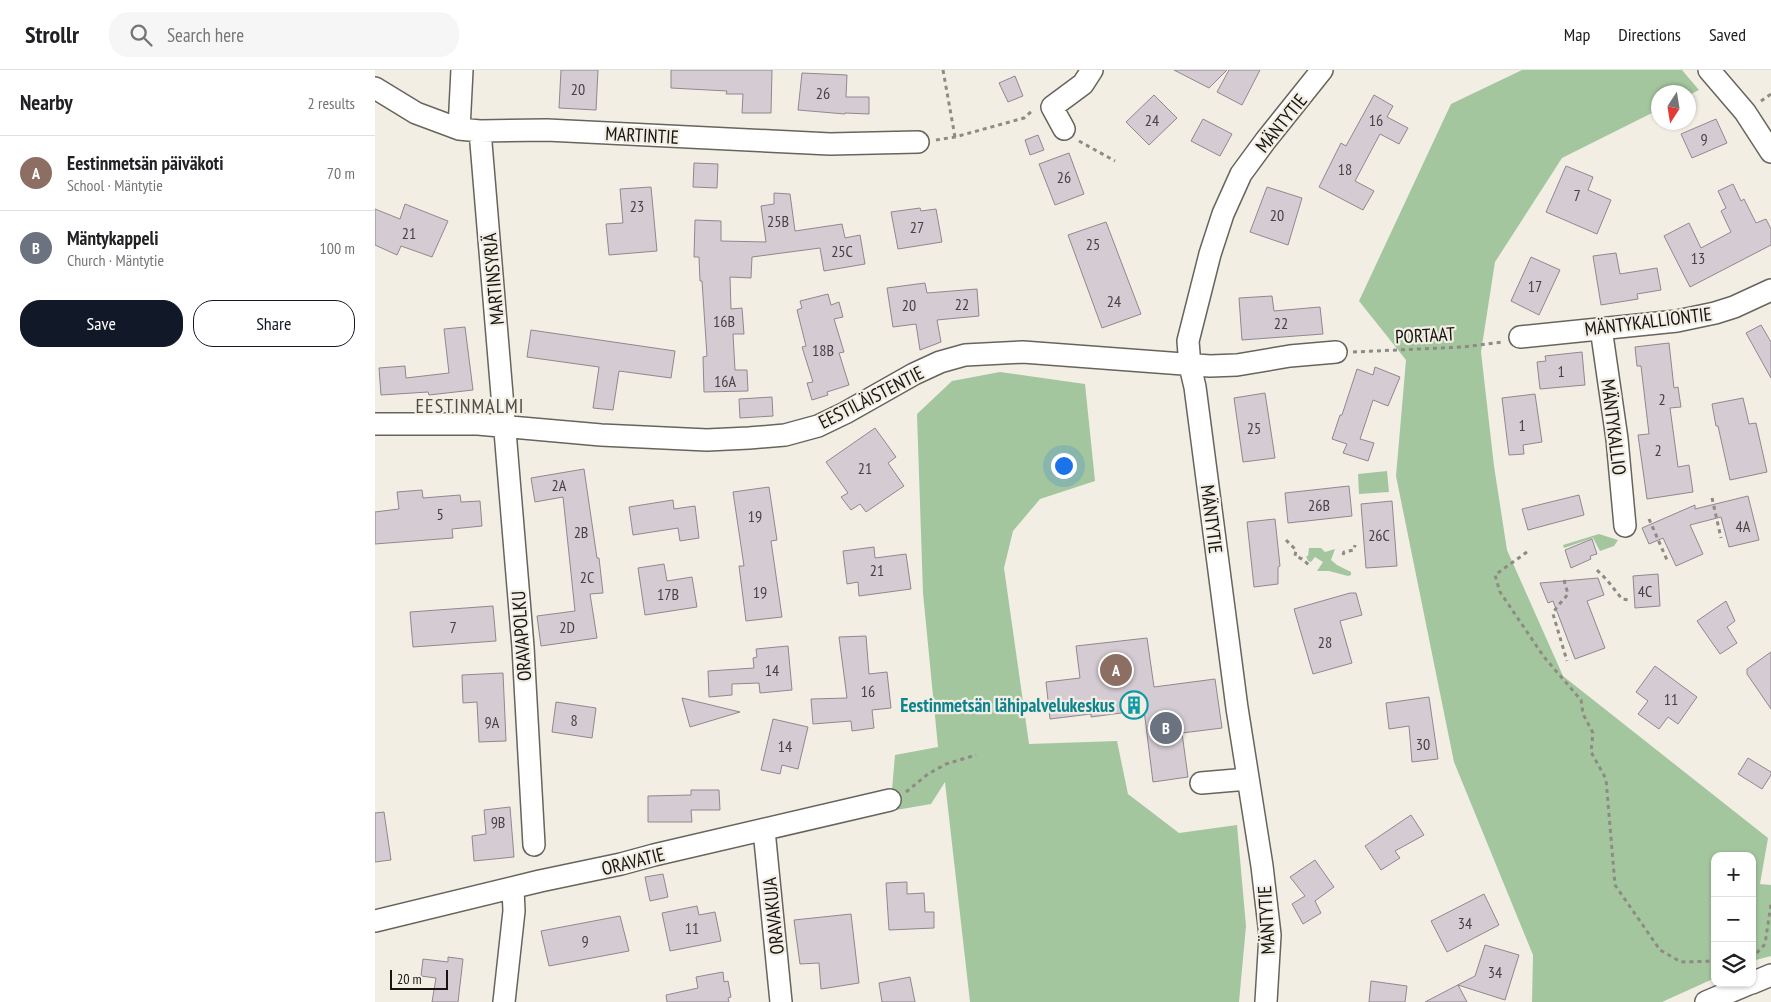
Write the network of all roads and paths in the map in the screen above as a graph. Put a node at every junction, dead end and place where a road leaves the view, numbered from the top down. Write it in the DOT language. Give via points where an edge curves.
graph roads {
  1 [pos="462,70"];
  2 [pos="943,70"];
  3 [pos="1092,70"];
  4 [pos="1322,70"];
  5 [pos="1709,70"];
  6 [pos="375,88"];
  7 [pos="1044,108"];
  8 [pos="459,129"];
  9 [pos="1064,130"];
  10 [pos="480,131"];
  11 [pos="955,136"];
  12 [pos="918,142"];
  13 [pos="1771,152"];
  14 [pos="1115,161"];
  15 [pos="1771,290"];
  16 [pos="1601,328"];
  17 [pos="1513,339"];
  18 [pos="1336,352"];
  19 [pos="1190,366"];
  20 [pos="375,424"];
  21 [pos="506,427"];
  22 [pos="1712,498"];
  23 [pos="1649,519"];
  24 [pos="1625,526"];
  25 [pos="1721,538"];
  26 [pos="1286,540"];
  27 [pos="1355,545"];
  28 [pos="1527,552"];
  29 [pos="1343,554"];
  30 [pos="1667,560"];
  31 [pos="1309,565"];
  32 [pos="1597,570"];
  33 [pos="1564,580"];
  34 [pos="1629,600"];
  35 [pos="1567,661"];
  36 [pos="976,755"];
  37 [pos="1248,779"];
  38 [pos="1201,783"];
  39 [pos="890,800"];
  40 [pos="764,830"];
  41 [pos="534,845"];
  42 [pos="513,889"];
  43 [pos="1771,904"];
  44 [pos="375,921"];
  45 [pos="1711,961"];
  46 [pos="1757,977"];
  47 [pos="504,1002"];
  48 [pos="781,1002"];
  49 [pos="1267,1002"];
  50 [pos="1706,1002"];
  1 -- 8 [label="street"];
  2 -- 11 [label="path"];
  3 -- 7 [label="street" via="1083,84"];
  4 -- 19 [label="street, MÄNTYTIE" via="1241,174 1223,214 1188,341"];
  5 -- 13 [label="street" via="1745,112"];
  6 -- 8 [label="street, MARTINTIE" via="415,113"];
  7 -- 9 [label="street"];
  7 -- 11 [label="path" via="1024,118"];
  8 -- 10 [label="street, MARTINTIE"];
  9 -- 14 [label="path"];
  10 -- 12 [label="street, MARTINTIE" via="547,130 830,144"];
  10 -- 21 [label="street, MARTINSYRJÄ"];
  11 -- 12 [label="path"];
  15 -- 16 [label="street, MÄNTYKALLIONTIE" via="1715,313 1677,321"];
  16 -- 17 [label="street, MÄNTYKALLIONTIE"];
  16 -- 24 [label="street, MÄNTYKALLIO" via="1617,439"];
  17 -- 18 [label="path, PORTAAT" via="1463,347"];
  18 -- 19 [label="street, EESTILÄISTENTIE" via="1237,365"];
  19 -- 21 [label="street, EESTILÄISTENTIE" via="1023,352 965,355 914,374 818,426 758,437 697,440"];
  19 -- 37 [label="street, MÄNTYTIE"];
  20 -- 21 [label="street, EESTILÄISTENTIE"];
  21 -- 41 [label="street, ORAVAPOLKU"];
  22 -- 25 [label="path"];
  23 -- 30 [label="path"];
  26 -- 31 [label="path" via="1296,550 1295,556"];
  27 -- 29 [label="path" via="1354,550"];
  28 -- 45 [label="path" via="1495,575 1500,592 1544,657 1581,700 1583,714 1593,733 1591,752 1606,779 1615,885 1660,950 1681,962"];
  32 -- 34 [label="path" via="1622,599"];
  33 -- 35 [label="path" via="1568,594 1555,607 1553,614"];
  36 -- 39 [label="path" via="946,764"];
  37 -- 38 [label="street"];
  37 -- 49 [label="street, MÄNTYTIE" via="1263,866 1270,935"];
  39 -- 40 [label="street, ORAVATIE"];
  40 -- 42 [label="street, ORAVATIE"];
  40 -- 48 [label="street, ORAVAKUJA"];
  42 -- 44 [label="street, ORAVATIE"];
  42 -- 47 [label="street" via="514,911"];
  43 -- 46 [label="path" via="1765,944 1753,960"];
  46 -- 50 [label="street"];
}
